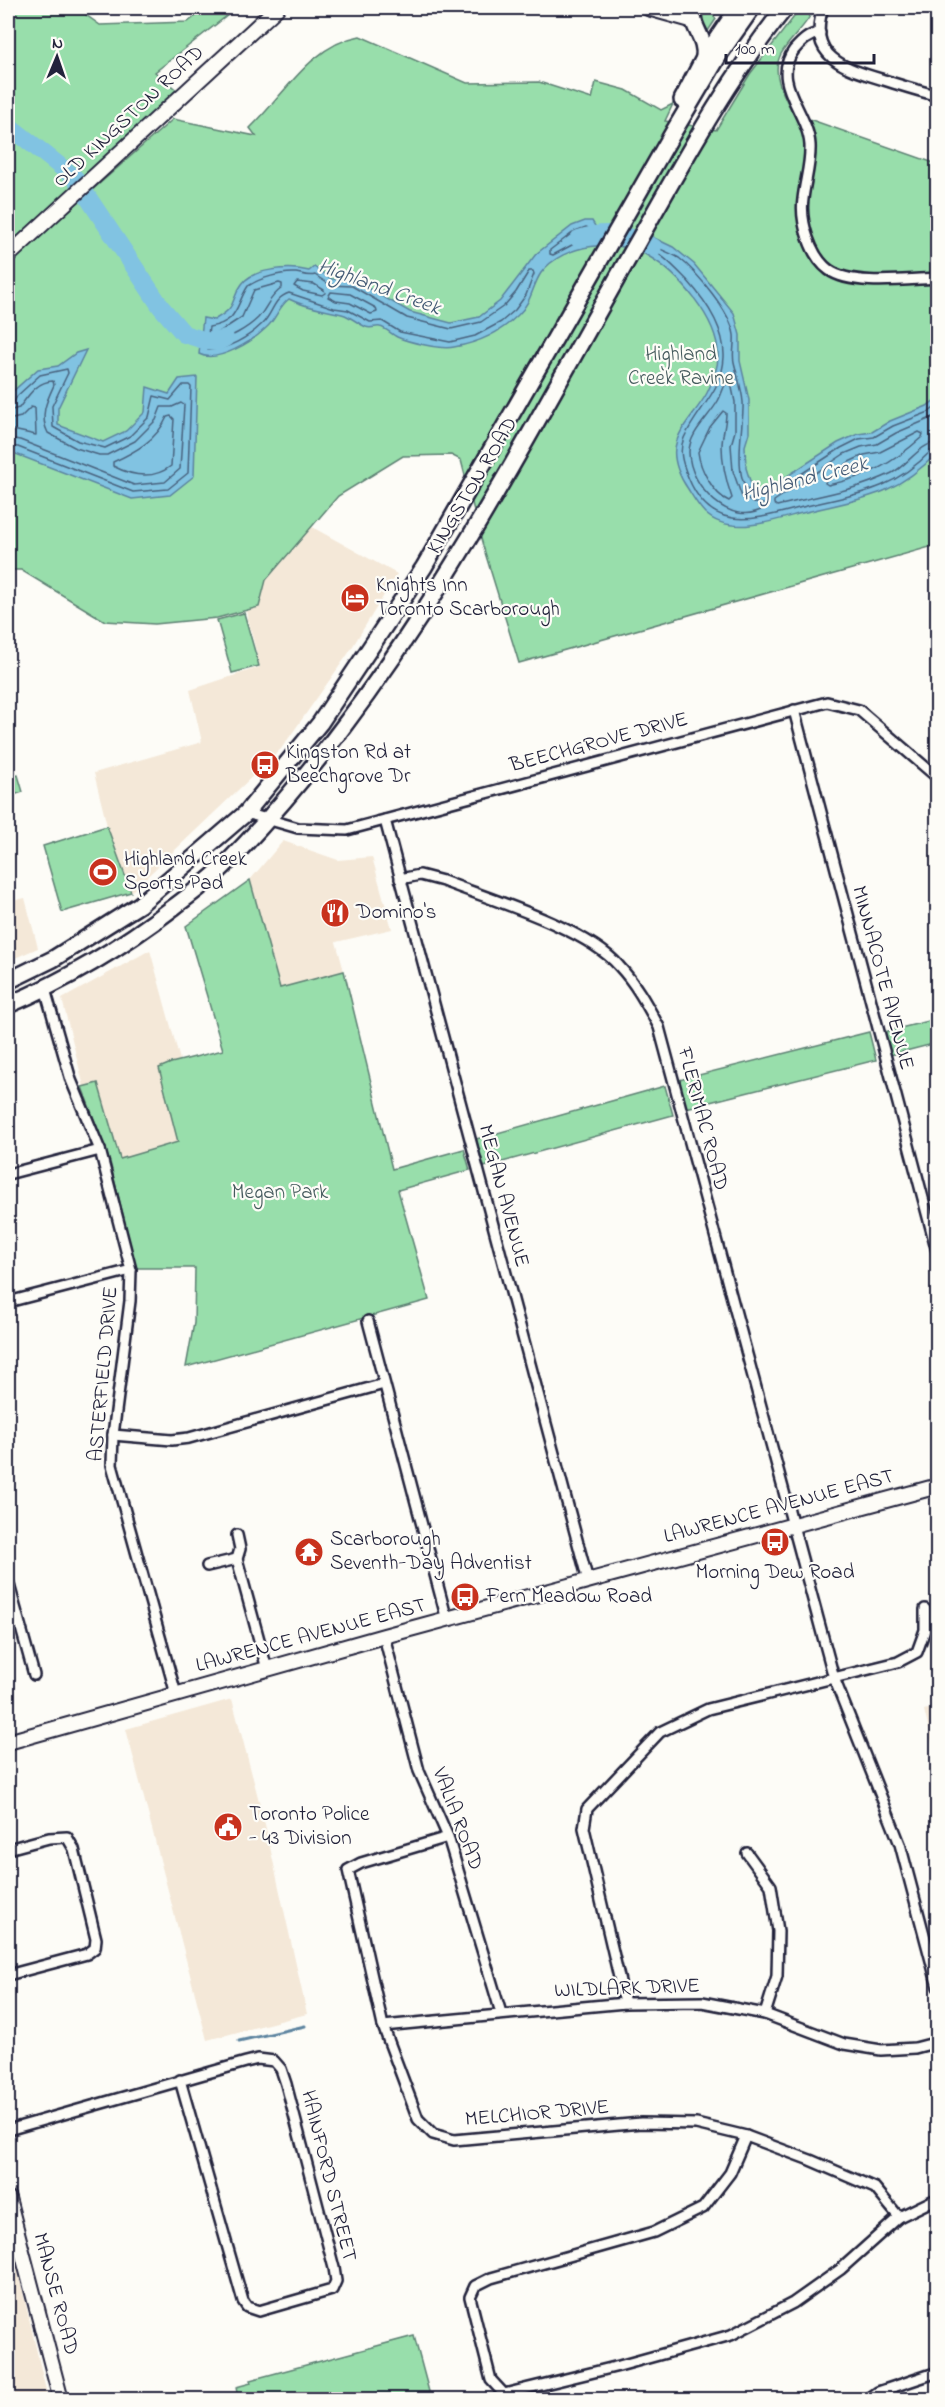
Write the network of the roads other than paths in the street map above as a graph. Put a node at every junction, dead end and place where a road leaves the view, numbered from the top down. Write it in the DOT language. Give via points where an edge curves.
graph roads {
  1 [pos="277,8"];
  2 [pos="648,8"];
  3 [pos="738,8"];
  4 [pos="752,8"];
  5 [pos="785,8"];
  6 [pos="823,8"];
  7 [pos="692,14"];
  8 [pos="820,33"];
  9 [pos="704,58"];
  10 [pos="938,96"];
  11 [pos="674,131"];
  12 [pos="8,256"];
  13 [pos="933,278"];
  14 [pos="794,710"];
  15 [pos="938,778"];
  16 [pos="246,813"];
  17 [pos="268,820"];
  18 [pos="385,820"];
  19 [pos="399,879"];
  20 [pos="8,981"];
  21 [pos="45,989"];
  22 [pos="8,1005"];
  23 [pos="100,1150"];
  24 [pos="8,1174"];
  25 [pos="938,1255"];
  26 [pos="130,1270"];
  27 [pos="8,1302"];
  28 [pos="368,1321"];
  29 [pos="384,1384"];
  30 [pos="112,1435"];
  31 [pos="938,1485"];
  32 [pos="792,1525"];
  33 [pos="237,1535"];
  34 [pos="237,1558"];
  35 [pos="207,1566"];
  36 [pos="8,1581"];
  37 [pos="588,1581"];
  38 [pos="925,1609"];
  39 [pos="447,1620"];
  40 [pos="384,1636"];
  41 [pos="267,1669"];
  42 [pos="34,1675"];
  43 [pos="834,1678"];
  44 [pos="176,1694"];
  45 [pos="8,1742"];
  46 [pos="448,1836"];
  47 [pos="8,1849"];
  48 [pos="747,1853"];
  49 [pos="8,1975"];
  50 [pos="938,1987"];
  51 [pos="626,2002"];
  52 [pos="501,2013"];
  53 [pos="765,2013"];
  54 [pos="383,2026"];
  55 [pos="938,2042"];
  56 [pos="180,2080"];
  57 [pos="8,2130"];
  58 [pos="746,2136"];
  59 [pos="938,2198"];
  60 [pos="8,2203"];
  61 [pos="899,2217"];
  62 [pos="938,2372"];
  63 [pos="61,2400"];
  64 [pos="867,2400"];
  1 -- 12 [label="main road, OLD KINGSTON ROAD"];
  2 -- 7 [label="main road"];
  3 -- 9 [label="main road"];
  4 -- 11 [label="main road"];
  5 -- 17 [label="main road, KINGSTON ROAD" via="746,59 690,149 497,489 384,672"];
  6 -- 8 [label="street"];
  7 -- 9 [label="main road" via="706,48"];
  8 -- 10 [label="street" via="827,52 843,67"];
  8 -- 13 [label="street" via="799,44 786,68 790,92 810,140 802,200 804,224 812,246 826,268 839,275 873,280"];
  9 -- 11 [label="main road" via="682,101"];
  11 -- 16 [label="main road, KINGSTON ROAD" via="424,567 326,713"];
  14 -- 15 [label="street, BEECHGROVE DRIVE" via="827,702 859,710"];
  14 -- 18 [label="street, BEECHGROVE DRIVE"];
  14 -- 25 [label="street, MINNACOTE AVENUE"];
  16 -- 17 [label="street, BEECHGROVE DRIVE"];
  16 -- 20 [label="main road, KINGSTON ROAD" via="139,905"];
  17 -- 18 [label="street, BEECHGROVE DRIVE" via="298,828 329,830 347,830"];
  17 -- 21 [label="main road, KINGSTON ROAD" via="223,867 144,930"];
  18 -- 19 [label="street, MEGAN AVENUE"];
  19 -- 32 [label="street, FLERIMAC ROAD" via="420,875 443,881 587,939 618,964 640,991 658,1028 670,1067"];
  19 -- 37 [label="street, MEGAN AVENUE"];
  21 -- 22 [label="main road, KINGSTON ROAD"];
  21 -- 23 [label="street, ASTERFIELD DRIVE" via="71,1080"];
  23 -- 24 [label="street"];
  23 -- 26 [label="street, ASTERFIELD DRIVE"];
  26 -- 27 [label="street"];
  26 -- 30 [label="street, ASTERFIELD DRIVE" via="130,1301"];
  28 -- 29 [label="street"];
  29 -- 30 [label="street" via="189,1438"];
  29 -- 39 [label="street"];
  30 -- 44 [label="street, ASTERFIELD DRIVE" via="112,1465"];
  31 -- 32 [label="main road, LAWRENCE AVENUE EAST"];
  32 -- 37 [label="main road, LAWRENCE AVENUE EAST"];
  32 -- 43 [label="street"];
  33 -- 34 [label="street"];
  34 -- 35 [label="street"];
  34 -- 41 [label="street"];
  36 -- 42 [label="street"];
  37 -- 39 [label="main road, LAWRENCE AVENUE EAST"];
  38 -- 43 [label="street" via="925,1630 917,1652 898,1662"];
  39 -- 40 [label="main road, LAWRENCE AVENUE EAST"];
  40 -- 41 [label="main road, LAWRENCE AVENUE EAST"];
  40 -- 46 [label="street, VALIA ROAD" via="419,1771"];
  41 -- 44 [label="main road, LAWRENCE AVENUE EAST"];
  43 -- 50 [label="street" via="900,1844"];
  43 -- 51 [label="street" via="708,1709 660,1732 587,1809 584,1828"];
  44 -- 45 [label="main road, LAWRENCE AVENUE EAST"];
  46 -- 52 [label="street, VALIA ROAD"];
  46 -- 54 [label="street, MELCHIOR DRIVE" via="348,1870"];
  47 -- 49 [label="street" via="67,1837 74,1849 96,1939 95,1948 87,1954"];
  48 -- 53 [label="street" via="771,1886 778,1931 777,1976"];
  51 -- 52 [label="street, WILDLARK DRIVE"];
  51 -- 53 [label="street, WILDLARK DRIVE" via="702,2002"];
  52 -- 54 [label="street, WILDLARK DRIVE"];
  53 -- 55 [label="street, WILDLARK DRIVE" via="844,2044 881,2050"];
  54 -- 58 [label="street, MELCHIOR DRIVE" via="418,2119 433,2134 454,2140 641,2123 696,2124"];
  56 -- 56 [label="street, HAINFORD STREET" via="258,2059 278,2064 334,2268 336,2281 332,2290 259,2311 247,2307"];
  56 -- 57 [label="street, HAINFORD STREET"];
  58 -- 61 [label="street, MELCHIOR DRIVE" via="875,2188"];
  58 -- 61 [label="street" via="730,2173 704,2208 654,2232 491,2277 475,2286 470,2297 491,2380 504,2394 731,2335 793,2303 842,2269"];
  59 -- 61 [label="street"];
  60 -- 63 [label="main road, MANSE ROAD"];
  62 -- 64 [label="street" via="878,2392"];
}
